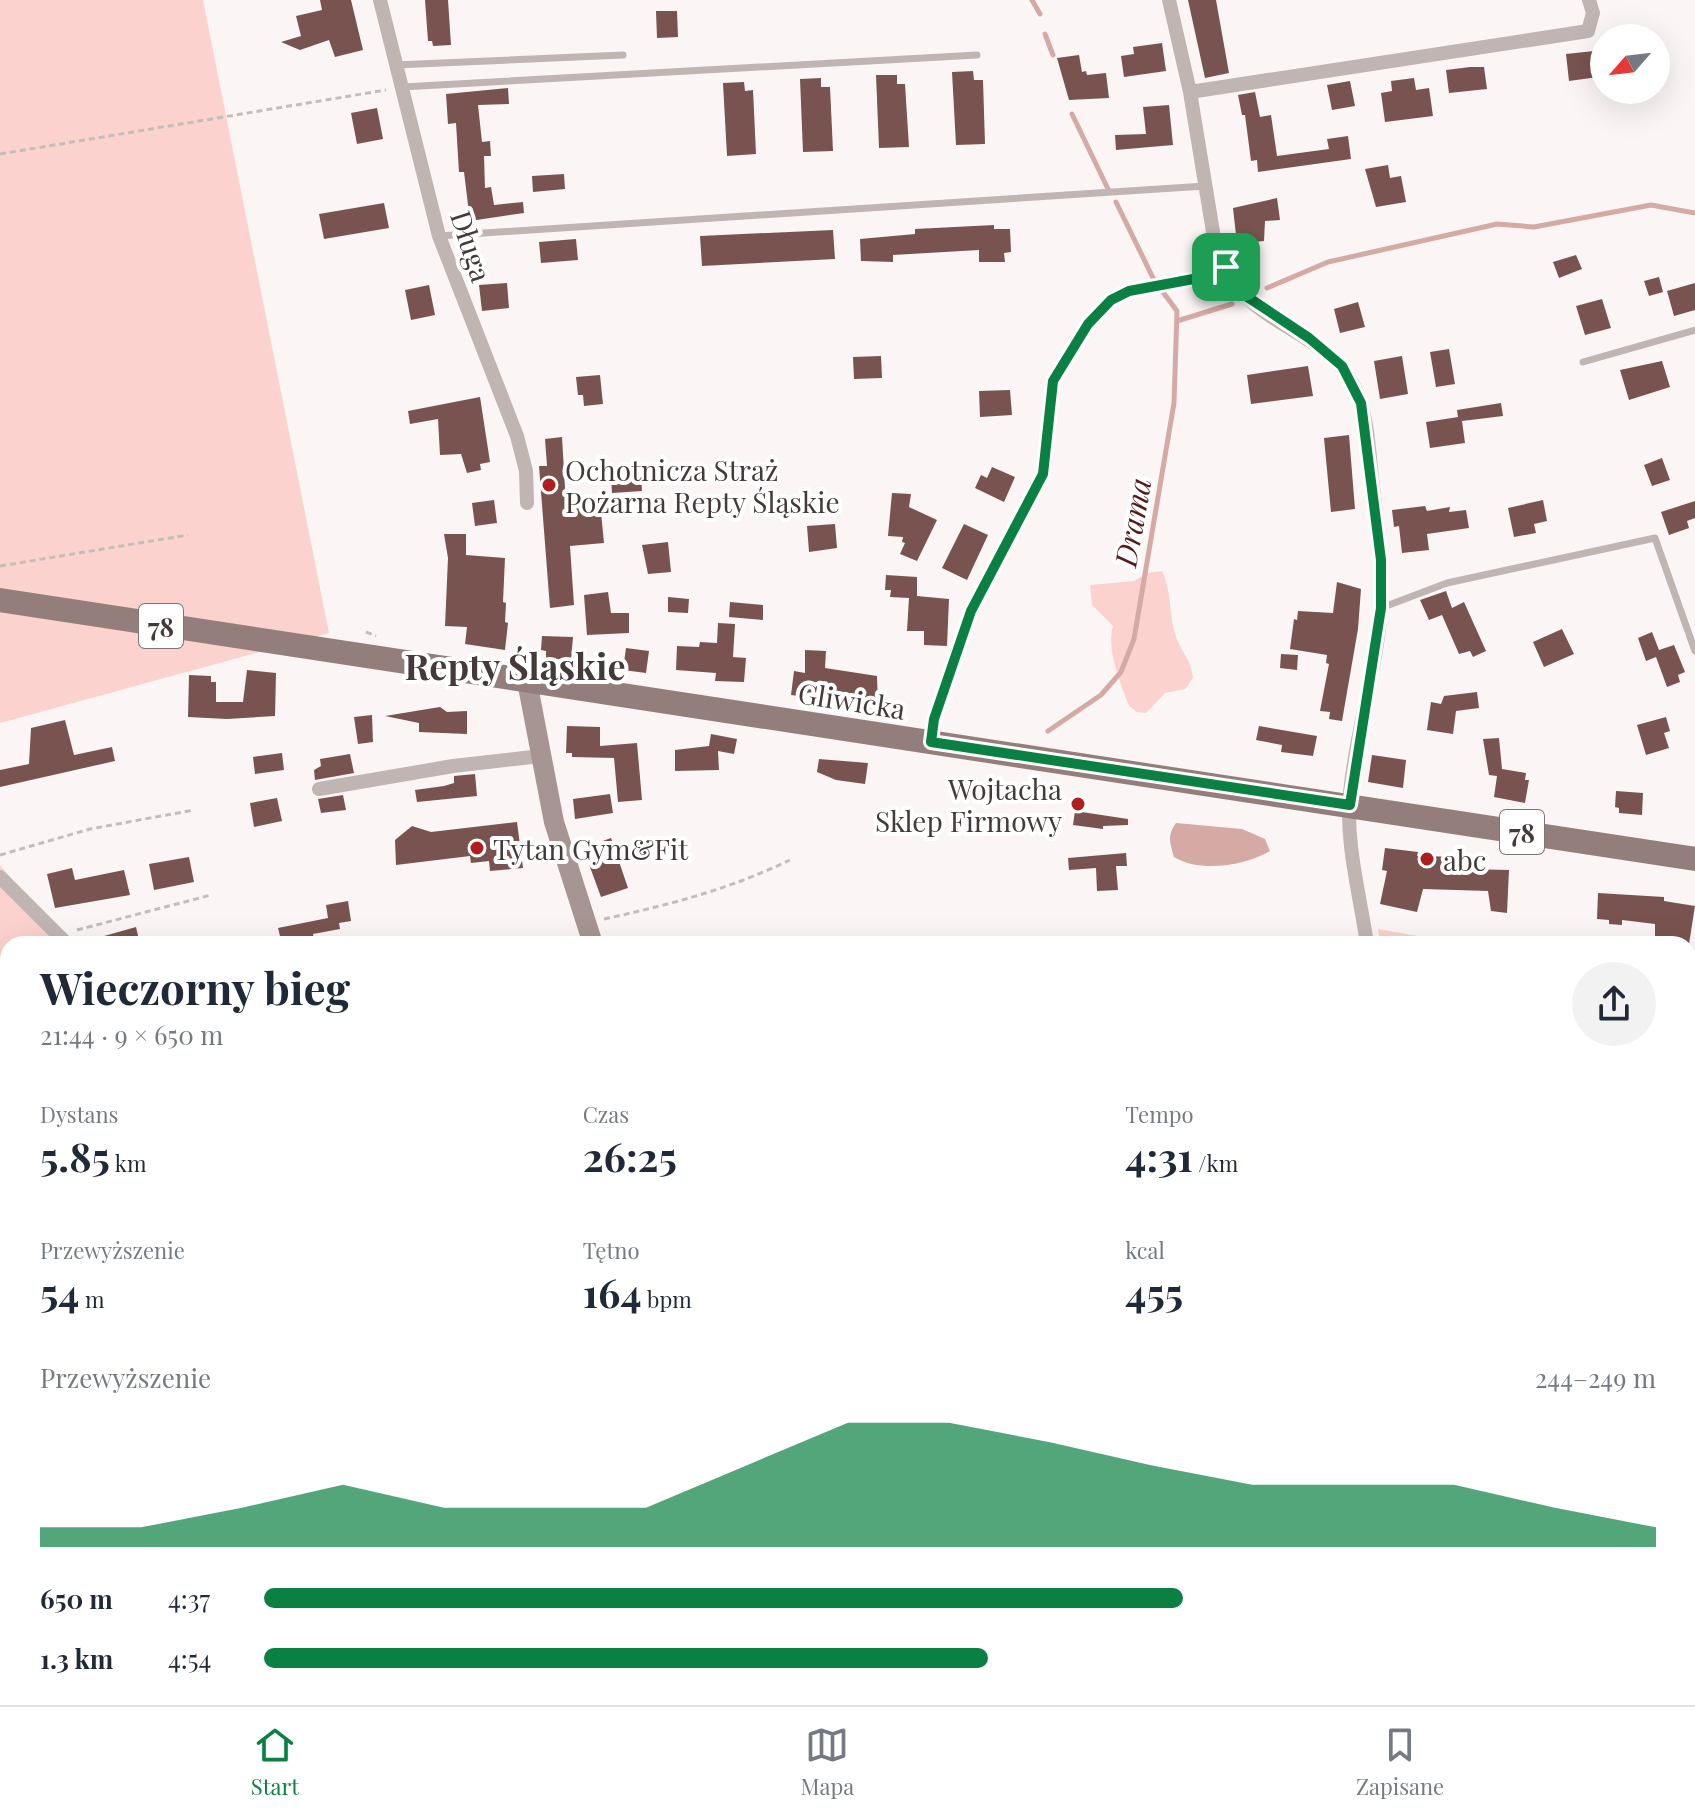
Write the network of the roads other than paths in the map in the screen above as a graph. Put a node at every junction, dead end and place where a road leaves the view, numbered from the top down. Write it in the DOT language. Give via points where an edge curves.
graph roads {
  1 [pos="380,0"];
  2 [pos="1169,0"];
  3 [pos="1589,0"];
  4 [pos="623,55"];
  5 [pos="977,55"];
  6 [pos="396,65"];
  7 [pos="402,87"];
  8 [pos="1190,92"];
  9 [pos="1205,186"];
  10 [pos="439,236"];
  11 [pos="1695,330"];
  12 [pos="1583,362"];
  13 [pos="1053,381"];
  14 [pos="527,503"];
  15 [pos="0,600"];
  16 [pos="1381,608"];
  17 [pos="1695,651"];
  18 [pos="527,681"];
  19 [pos="931,742"];
  20 [pos="541,756"];
  21 [pos="319,789"];
  22 [pos="1350,805"];
  23 [pos="1695,859"];
  24 [pos="0,877"];
  25 [pos="58,936"];
  26 [pos="590,936"];
  27 [pos="1366,936"];
  1 -- 6 [label="street, Długa"];
  2 -- 8 [label="street"];
  3 -- 8 [label="street" via="1593,13 1588,31"];
  4 -- 6 [label="lane"];
  5 -- 7 [label="lane"];
  6 -- 7 [label="street, Długa"];
  7 -- 10 [label="street, Długa"];
  8 -- 9 [label="street"];
  9 -- 10 [label="lane"];
  9 -- 16 [label="street" via="1215,244 1246,296 1332,356 1357,392 1367,431"];
  10 -- 14 [label="street, Długa" via="513,422 526,471"];
  11 -- 12 [label="lane"];
  13 -- 19 [label="lane" via="1043,474 971,611 938,704"];
  15 -- 18 [label="main road, Gliwicka / 78"];
  16 -- 17 [label="lane" via="1447,583 1655,538"];
  16 -- 22 [label="street"];
  18 -- 19 [label="main road, Gliwicka / 78"];
  18 -- 20 [label="street"];
  19 -- 22 [label="main road, Gliwicka / 78"];
  20 -- 21 [label="street"];
  20 -- 26 [label="street" via="554,822"];
  22 -- 23 [label="main road, Gliwicka / 78"];
  22 -- 27 [label="street"];
  24 -- 25 [label="street"];
}
